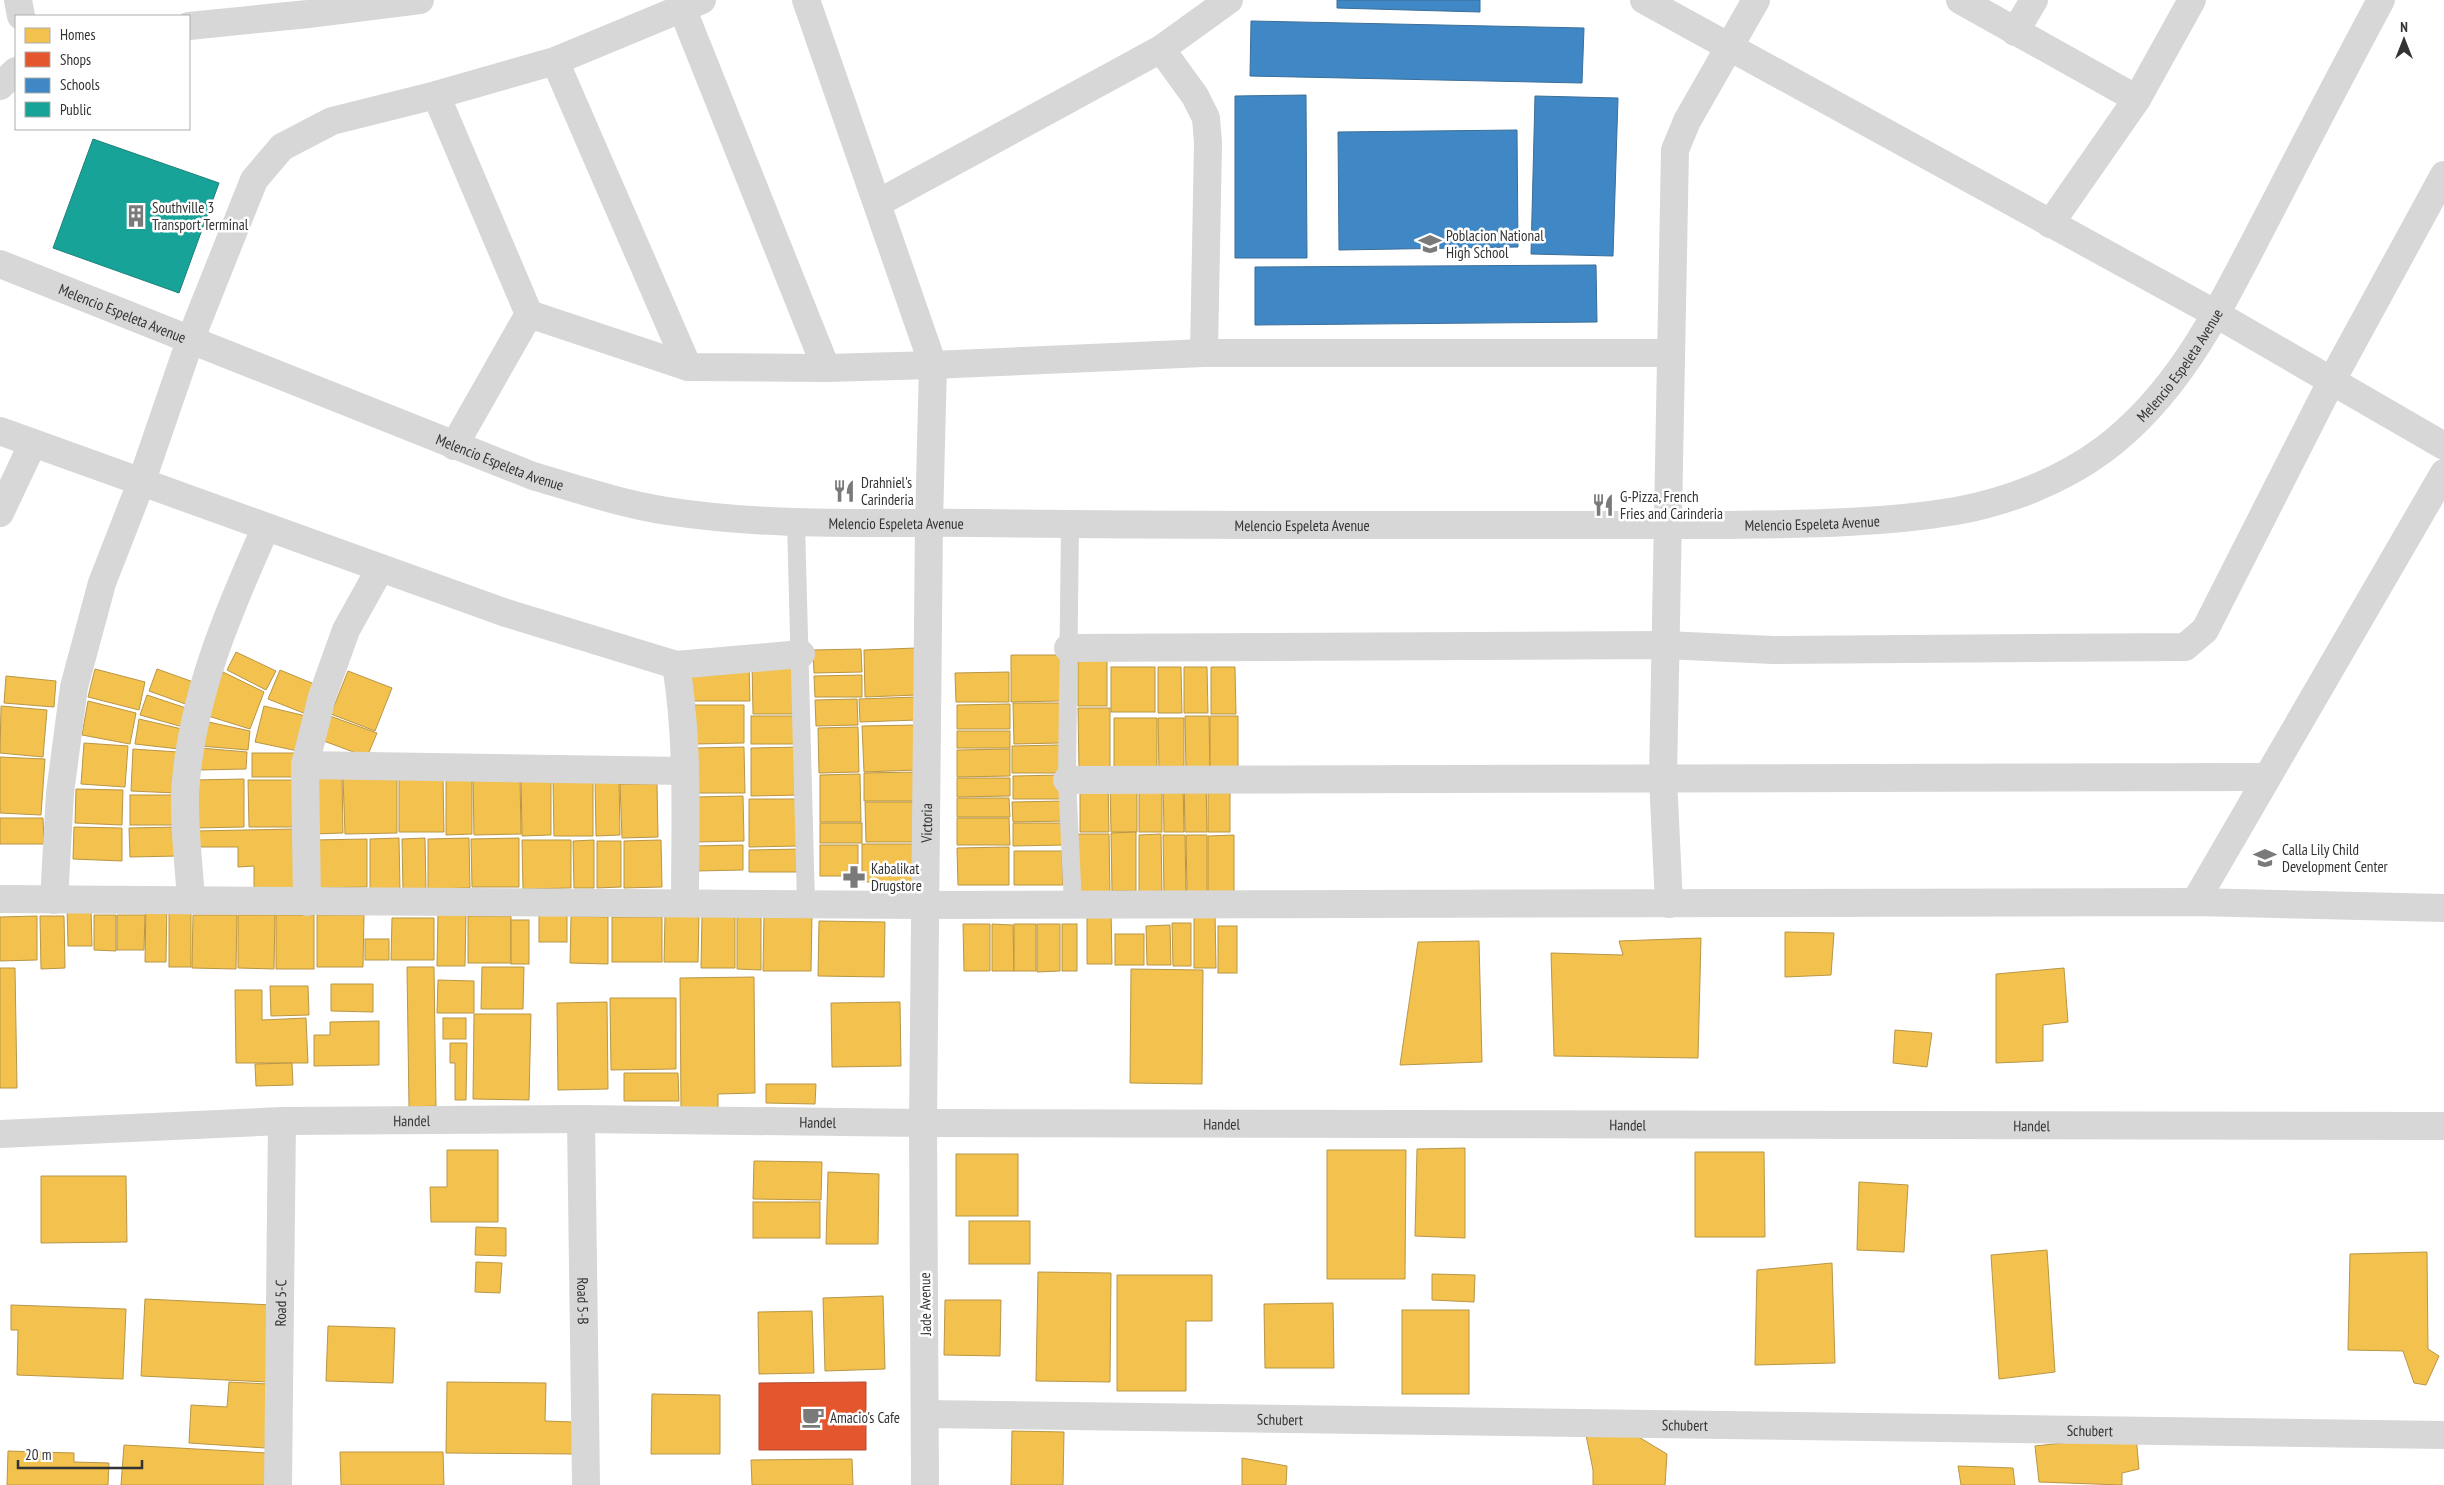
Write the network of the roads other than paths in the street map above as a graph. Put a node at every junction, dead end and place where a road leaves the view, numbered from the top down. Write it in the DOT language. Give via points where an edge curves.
graph roads {
  1 [pos="18,0"];
  2 [pos="420,0"];
  3 [pos="806,0"];
  4 [pos="1229,0"];
  5 [pos="1644,0"];
  6 [pos="1756,0"];
  7 [pos="1960,0"];
  8 [pos="2034,0"];
  9 [pos="2192,0"];
  10 [pos="2381,0"];
  11 [pos="692,4"];
  12 [pos="21,15"];
  13 [pos="190,26"];
  14 [pos="2015,32"];
  15 [pos="1731,46"];
  16 [pos="1161,49"];
  17 [pos="555,61"];
  18 [pos="15,72"];
  19 [pos="0,86"];
  20 [pos="436,95"];
  21 [pos="2137,99"];
  22 [pos="2444,175"];
  23 [pos="878,203"];
  24 [pos="2050,224"];
  25 [pos="0,264"];
  26 [pos="529,314"];
  27 [pos="2216,314"];
  28 [pos="191,338"];
  29 [pos="1204,353"];
  30 [pos="1670,353"];
  31 [pos="933,365"];
  32 [pos="688,368"];
  33 [pos="826,368"];
  34 [pos="2331,382"];
  35 [pos="0,431"];
  36 [pos="33,443"];
  37 [pos="454,446"];
  38 [pos="2444,446"];
  39 [pos="2444,474"];
  40 [pos="142,483"];
  41 [pos="0,512"];
  42 [pos="796,522"];
  43 [pos="929,523"];
  44 [pos="1070,524"];
  45 [pos="1667,526"];
  46 [pos="266,527"];
  47 [pos="380,569"];
  48 [pos="1665,646"];
  49 [pos="1068,648"];
  50 [pos="801,654"];
  51 [pos="676,664"];
  52 [pos="305,765"];
  53 [pos="685,771"];
  54 [pos="2266,777"];
  55 [pos="1663,778"];
  56 [pos="1068,780"];
  57 [pos="0,899"];
  58 [pos="54,900"];
  59 [pos="191,900"];
  60 [pos="307,902"];
  61 [pos="2195,902"];
  62 [pos="685,903"];
  63 [pos="806,903"];
  64 [pos="1073,904"];
  65 [pos="1669,904"];
  66 [pos="926,905"];
  67 [pos="2444,908"];
  68 [pos="581,1119"];
  69 [pos="282,1121"];
  70 [pos="923,1123"];
  71 [pos="2444,1126"];
  72 [pos="0,1134"];
  73 [pos="926,1414"];
  74 [pos="2444,1435"];
  75 [pos="278,1485"];
  76 [pos="586,1485"];
  77 [pos="925,1485"];
  1 -- 12 [label="street"];
  2 -- 13 [label="street"];
  3 -- 23 [label="street"];
  4 -- 16 [label="street"];
  5 -- 15 [label="street"];
  6 -- 15 [label="street"];
  7 -- 14 [label="street"];
  8 -- 14 [label="street"];
  9 -- 21 [label="street"];
  10 -- 27 [label="street, Melencio Espeleta Avenue"];
  11 -- 17 [label="street"];
  11 -- 33 [label="street"];
  14 -- 21 [label="street"];
  15 -- 24 [label="street"];
  15 -- 30 [label="street" via="1687,122 1675,150"];
  16 -- 23 [label="street"];
  16 -- 29 [label="street" via="1195,96 1206,118"];
  17 -- 20 [label="street"];
  17 -- 32 [label="street"];
  18 -- 19 [label="street"];
  20 -- 26 [label="street"];
  20 -- 28 [label="street" via="332,121 282,147 254,180"];
  21 -- 24 [label="street"];
  22 -- 34 [label="street"];
  23 -- 31 [label="street"];
  24 -- 27 [label="street"];
  25 -- 28 [label="street, Melencio Espeleta Avenue"];
  26 -- 32 [label="street"];
  26 -- 37 [label="street"];
  27 -- 34 [label="street"];
  27 -- 45 [label="street, Melencio Espeleta Avenue" via="2176,378 2135,422 2102,451 2057,477 2010,498 1962,510 1903,519 1820,524"];
  28 -- 37 [label="street, Melencio Espeleta Avenue"];
  28 -- 40 [label="street"];
  29 -- 30 [label="street"];
  29 -- 31 [label="street"];
  30 -- 45 [label="street"];
  31 -- 33 [label="street"];
  31 -- 43 [label="street, Victoria"];
  32 -- 33 [label="street"];
  34 -- 38 [label="street"];
  34 -- 48 [label="street" via="2205,630 2186,647 1773,650"];
  35 -- 36 [label="street"];
  36 -- 40 [label="street"];
  36 -- 41 [label="street"];
  37 -- 42 [label="street, Melencio Espeleta Avenue" via="598,496 664,510"];
  39 -- 54 [label="street"];
  40 -- 46 [label="street"];
  40 -- 58 [label="street" via="102,583 74,687 60,793"];
  42 -- 43 [label="street, Melencio Espeleta Avenue"];
  42 -- 50 [label="lane"];
  43 -- 44 [label="street, Melencio Espeleta Avenue"];
  43 -- 66 [label="street, Victoria"];
  44 -- 45 [label="street, Melencio Espeleta Avenue"];
  44 -- 49 [label="lane"];
  45 -- 48 [label="street"];
  46 -- 47 [label="street"];
  46 -- 59 [label="street" via="227,615 195,718 185,795"];
  47 -- 51 [label="street" via="506,614"];
  47 -- 52 [label="street" via="346,630 322,697"];
  48 -- 49 [label="street"];
  48 -- 55 [label="street"];
  49 -- 56 [label="lane"];
  50 -- 51 [label="street"];
  50 -- 63 [label="lane"];
  51 -- 53 [label="street" via="682,704"];
  52 -- 53 [label="street"];
  52 -- 60 [label="street"];
  53 -- 62 [label="street"];
  54 -- 55 [label="street"];
  54 -- 61 [label="street"];
  55 -- 56 [label="street"];
  55 -- 65 [label="street"];
  56 -- 64 [label="lane"];
  57 -- 58 [label="street"];
  58 -- 59 [label="street"];
  59 -- 60 [label="street"];
  60 -- 62 [label="street"];
  61 -- 65 [label="street"];
  61 -- 67 [label="street"];
  62 -- 63 [label="street"];
  63 -- 66 [label="street"];
  64 -- 65 [label="street"];
  64 -- 66 [label="street"];
  66 -- 70 [label="street, Victoria"];
  68 -- 69 [label="street, Handel"];
  68 -- 70 [label="street, Handel"];
  68 -- 76 [label="street, Road 5-B"];
  69 -- 72 [label="street, Handel"];
  69 -- 75 [label="street, Road 5-C"];
  70 -- 71 [label="street, Handel"];
  70 -- 73 [label="street, Jade Avenue"];
  73 -- 74 [label="street, Schubert"];
  73 -- 77 [label="street, Jade Avenue"];
}
